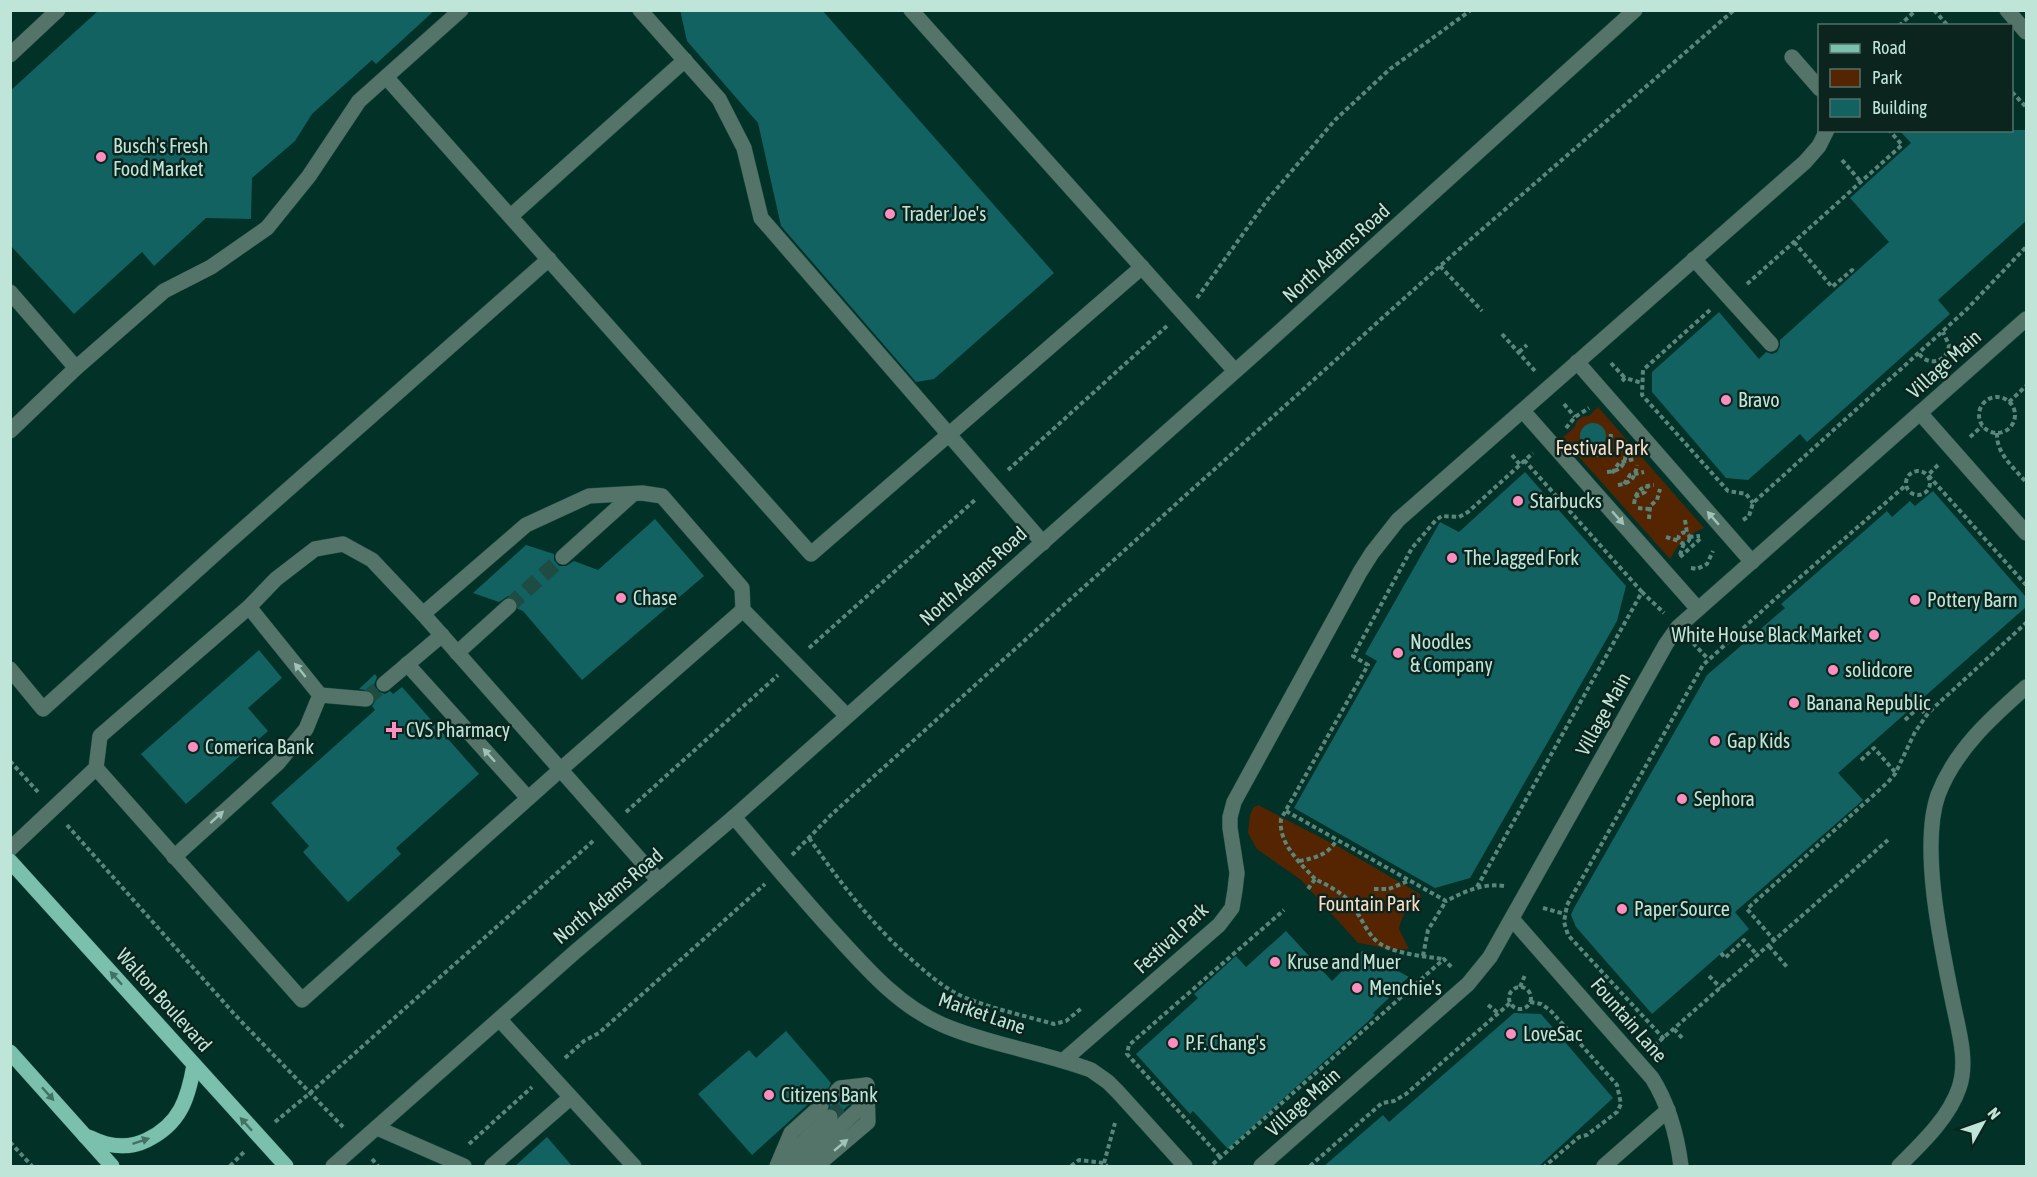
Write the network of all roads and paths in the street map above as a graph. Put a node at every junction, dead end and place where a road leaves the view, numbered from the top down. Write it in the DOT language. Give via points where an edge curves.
graph roads {
  1 [pos="58,10"];
  2 [pos="461,10"];
  3 [pos="640,10"];
  4 [pos="911,10"];
  5 [pos="1471,10"];
  6 [pos="1635,10"];
  7 [pos="1734,10"];
  8 [pos="1916,10"];
  9 [pos="1934,10"];
  10 [pos="2007,10"];
  11 [pos="1901,24"];
  12 [pos="1946,24"];
  13 [pos="2026,32"];
  14 [pos="10,54"];
  15 [pos="1792,57"];
  16 [pos="685,60"];
  17 [pos="387,77"];
  18 [pos="1818,87"];
  19 [pos="2013,93"];
  20 [pos="2026,107"];
  21 [pos="1826,132"];
  22 [pos="1891,132"];
  23 [pos="1842,160"];
  24 [pos="1861,182"];
  25 [pos="510,216"];
  26 [pos="1794,242"];
  27 [pos="2026,247"];
  28 [pos="549,259"];
  29 [pos="1694,259"];
  30 [pos="1440,266"];
  31 [pos="1142,267"];
  32 [pos="1855,273"];
  33 [pos="1743,288"];
  34 [pos="10,292"];
  35 [pos="1482,310"];
  36 [pos="1710,310"];
  37 [pos="1182,313"];
  38 [pos="2026,319"];
  39 [pos="1942,332"];
  40 [pos="1502,334"];
  41 [pos="1771,344"];
  42 [pos="1527,345"];
  43 [pos="1519,352"];
  44 [pos="1919,354"];
  45 [pos="1609,360"];
  46 [pos="1577,362"];
  47 [pos="76,368"];
  48 [pos="1235,371"];
  49 [pos="1536,371"];
  50 [pos="1624,378"];
  51 [pos="1619,382"];
  52 [pos="1642,382"];
  53 [pos="2026,386"];
  54 [pos="1980,397"];
  55 [pos="1562,401"];
  56 [pos="1984,402"];
  57 [pos="2009,402"];
  58 [pos="1594,404"];
  59 [pos="1523,411"];
  60 [pos="1920,414"];
  61 [pos="1575,417"];
  62 [pos="12,425"];
  63 [pos="1983,426"];
  64 [pos="1997,433"];
  65 [pos="948,434"];
  66 [pos="1559,434"];
  67 [pos="1611,434"];
  68 [pos="1969,437"];
  69 [pos="1538,448"];
  70 [pos="1627,451"];
  71 [pos="1512,455"];
  72 [pos="1588,455"];
  73 [pos="1524,460"];
  74 [pos="1625,460"];
  75 [pos="1520,465"];
  76 [pos="1939,465"];
  77 [pos="1612,472"];
  78 [pos="1646,472"];
  79 [pos="1604,473"];
  80 [pos="1636,473"];
  81 [pos="1928,475"];
  82 [pos="1650,477"];
  83 [pos="1610,480"];
  84 [pos="2026,482"];
  85 [pos="992,484"];
  86 [pos="1623,484"];
  87 [pos="1614,485"];
  88 [pos="1906,485"];
  89 [pos="1648,486"];
  90 [pos="1621,493"];
  91 [pos="633,494"];
  92 [pos="1625,497"];
  93 [pos="1635,497"];
  94 [pos="1754,503"];
  95 [pos="1634,508"];
  96 [pos="1649,509"];
  97 [pos="1742,521"];
  98 [pos="2026,533"];
  99 [pos="1703,535"];
  100 [pos="1043,543"];
  101 [pos="1684,543"];
  102 [pos="1713,548"];
  103 [pos="563,557"];
  104 [pos="1679,558"];
  105 [pos="1752,562"];
  106 [pos="1675,565"];
  107 [pos="1686,566"];
  108 [pos="2026,585"];
  109 [pos="1642,592"];
  110 [pos="509,606"];
  111 [pos="249,607"];
  112 [pos="1698,609"];
  113 [pos="743,610"];
  114 [pos="423,614"];
  115 [pos="1665,614"];
  116 [pos="2026,623"];
  117 [pos="442,635"];
  118 [pos="1692,643"];
  119 [pos="457,653"];
  120 [pos="1709,660"];
  121 [pos="793,661"];
  122 [pos="408,664"];
  123 [pos="10,669"];
  124 [pos="384,684"];
  125 [pos="2026,687"];
  126 [pos="320,695"];
  127 [pos="366,699"];
  128 [pos="847,716"];
  129 [pos="1927,716"];
  130 [pos="1905,720"];
  131 [pos="1861,760"];
  132 [pos="10,761"];
  133 [pos="96,768"];
  134 [pos="560,770"];
  135 [pos="1895,772"];
  136 [pos="528,798"];
  137 [pos="53,809"];
  138 [pos="1286,811"];
  139 [pos="734,817"];
  140 [pos="610,826"];
  141 [pos="808,838"];
  142 [pos="1337,840"];
  143 [pos="1888,840"];
  144 [pos="800,848"];
  145 [pos="10,849"];
  146 [pos="174,857"];
  147 [pos="10,861"];
  148 [pos="1298,861"];
  149 [pos="1315,879"];
  150 [pos="1409,880"];
  151 [pos="659,881"];
  152 [pos="1504,886"];
  153 [pos="1477,887"];
  154 [pos="762,888"];
  155 [pos="1308,889"];
  156 [pos="1374,889"];
  157 [pos="1446,901"];
  158 [pos="1542,908"];
  159 [pos="1284,910"];
  160 [pos="1565,914"];
  161 [pos="1512,919"];
  162 [pos="1568,935"];
  163 [pos="1775,941"];
  164 [pos="1561,942"];
  165 [pos="1769,946"];
  166 [pos="1721,953"];
  167 [pos="1423,956"];
  168 [pos="1758,956"];
  169 [pos="1444,959"];
  170 [pos="1787,967"];
  171 [pos="1453,969"];
  172 [pos="1525,975"];
  173 [pos="1709,976"];
  174 [pos="1520,987"];
  175 [pos="1721,988"];
  176 [pos="1077,1001"];
  177 [pos="1530,1002"];
  178 [pos="1510,1003"];
  179 [pos="1488,1005"];
  180 [pos="1083,1007"];
  181 [pos="1498,1013"];
  182 [pos="1089,1014"];
  183 [pos="500,1020"];
  184 [pos="1674,1029"];
  185 [pos="1664,1039"];
  186 [pos="1684,1040"];
  187 [pos="1654,1046"];
  188 [pos="10,1052"];
  189 [pos="1064,1060"];
  190 [pos="194,1065"];
  191 [pos="548,1073"];
  192 [pos="1622,1076"];
  193 [pos="1615,1083"];
  194 [pos="867,1086"];
  195 [pos="837,1090"];
  196 [pos="310,1093"];
  197 [pos="570,1098"];
  198 [pos="848,1102"];
  199 [pos="1668,1110"];
  200 [pos="826,1112"];
  201 [pos="286,1113"];
  202 [pos="1116,1121"];
  203 [pos="376,1128"];
  204 [pos="85,1136"];
  205 [pos="10,1142"];
  206 [pos="1231,1148"];
  207 [pos="245,1151"];
  208 [pos="1236,1153"];
  209 [pos="1221,1157"];
  210 [pos="458,1163"];
  211 [pos="1213,1164"];
  212 [pos="1105,1165"];
  213 [pos="32,1167"];
  214 [pos="112,1167"];
  215 [pos="230,1167"];
  216 [pos="286,1167"];
  217 [pos="333,1167"];
  218 [pos="492,1167"];
  219 [pos="634,1167"];
  220 [pos="778,1167"];
  221 [pos="789,1167"];
  222 [pos="1071,1167"];
  223 [pos="1185,1167"];
  224 [pos="1262,1167"];
  225 [pos="1310,1167"];
  226 [pos="1545,1167"];
  227 [pos="1604,1167"];
  228 [pos="1681,1167"];
  229 [pos="1899,1167"];
  1 -- 14 [label="street"];
  2 -- 17 [label="street"];
  3 -- 16 [label="street"];
  4 -- 31 [label="street"];
  5 -- 37 [label="path" via="1389,69 1335,120 1269,199 1201,295"];
  6 -- 48 [label="street, North Adams Road"];
  7 -- 30 [label="path"];
  8 -- 11 [label="path"];
  9 -- 12 [label="path"];
  10 -- 13 [label="street"];
  15 -- 18 [label="street"];
  16 -- 25 [label="street"];
  16 -- 65 [label="street" via="719,99 744,148 760,218"];
  17 -- 25 [label="street"];
  17 -- 47 [label="street" via="359,101 309,176 267,228 211,267 164,291"];
  19 -- 20 [label="path"];
  21 -- 29 [label="street, Festival Park" via="1805,162"];
  22 -- 24 [label="path" via="1902,145"];
  23 -- 24 [label="path"];
  24 -- 26 [label="path"];
  25 -- 28 [label="street"];
  26 -- 32 [label="path" via="1832,287 1852,270"];
  26 -- 33 [label="path"];
  27 -- 39 [label="path"];
  28 -- 65 [label="street" via="812,554"];
  28 -- 123 [label="street" via="43,709"];
  29 -- 41 [label="street"];
  29 -- 46 [label="street, Festival Park"];
  30 -- 35 [label="path"];
  30 -- 141 [label="path"];
  31 -- 37 [label="street"];
  31 -- 65 [label="street"];
  34 -- 47 [label="street"];
  36 -- 52 [label="path" via="1643,370"];
  37 -- 48 [label="street"];
  37 -- 85 [label="path"];
  38 -- 60 [label="street, Village Main"];
  39 -- 44 [label="path"];
  39 -- 44 [label="path" via="1949,345 1942,359 1927,361"];
  40 -- 43 [label="path"];
  42 -- 43 [label="path"];
  43 -- 49 [label="path"];
  44 -- 94 [label="path"];
  45 -- 50 [label="path"];
  46 -- 59 [label="street, Festival Park"];
  105 -- 46 [label="street, one-way"];
  47 -- 62 [label="street"];
  48 -- 100 [label="street, North Adams Road"];
  50 -- 51 [label="path"];
  50 -- 52 [label="path"];
  52 -- 94 [label="path" via="1642,395 1728,491 1746,494"];
  53 -- 57 [label="path"];
  54 -- 56 [label="path"];
  55 -- 61 [label="path"];
  56 -- 57 [label="path" via="1998,397"];
  56 -- 63 [label="path" via="1979,410"];
  57 -- 64 [label="path" via="2014,419 2008,429"];
  58 -- 61 [label="path"];
  59 -- 112 [label="street, one-way"];
  59 -- 189 [label="street, Festival Park" via="1398,520 1360,572 1234,802 1230,836 1238,873 1232,908 1219,926"];
  60 -- 98 [label="street"];
  60 -- 105 [label="street, Village Main"];
  61 -- 66 [label="path"];
  63 -- 64 [label="path"];
  63 -- 68 [label="path"];
  64 -- 84 [label="path" via="1996,444 2001,453"];
  65 -- 85 [label="street"];
  67 -- 72 [label="path" via="1613,448 1603,455"];
  69 -- 73 [label="path"];
  70 -- 74 [label="path"];
  71 -- 75 [label="path"];
  73 -- 75 [label="path"];
  73 -- 109 [label="path"];
  74 -- 77 [label="path" via="1622,467"];
  74 -- 80 [label="path" via="1636,461"];
  75 -- 138 [label="path" via="1468,512 1436,520 1412,548 1353,656 1368,665"];
  76 -- 81 [label="path"];
  77 -- 79 [label="path"];
  77 -- 83 [label="path"];
  78 -- 80 [label="path"];
  80 -- 86 [label="path" via="1633,480"];
  81 -- 88 [label="path" via="1913,472"];
  81 -- 88 [label="path" via="1929,487 1921,495 1913,495"];
  81 -- 108 [label="path"];
  82 -- 89 [label="path"];
  85 -- 100 [label="street"];
  85 -- 121 [label="path"];
  86 -- 87 [label="path"];
  86 -- 90 [label="path"];
  88 -- 120 [label="path"];
  89 -- 93 [label="path"];
  89 -- 96 [label="path" via="1659,487 1658,500"];
  91 -- 103 [label="street"];
  91 -- 113 [label="street" via="662,496 742,588"];
  91 -- 114 [label="street" via="589,496 526,525"];
  92 -- 93 [label="path"];
  93 -- 95 [label="path"];
  94 -- 97 [label="path" via="1749,516"];
  99 -- 104 [label="path"];
  100 -- 128 [label="street, North Adams Road"];
  101 -- 104 [label="path"];
  102 -- 107 [label="path" via="1711,559 1702,567"];
  104 -- 106 [label="path"];
  105 -- 112 [label="street, Village Main"];
  109 -- 115 [label="path"];
  109 -- 153 [label="path"];
  110 -- 119 [label="street"];
  111 -- 114 [label="street" via="276,579 315,549 344,544 372,560"];
  126 -- 111 [label="street, one-way"];
  111 -- 133 [label="street" via="100,735"];
  112 -- 161 [label="street, Village Main" via="1670,636"];
  113 -- 121 [label="street"];
  113 -- 134 [label="street"];
  114 -- 117 [label="street"];
  116 -- 129 [label="path"];
  117 -- 119 [label="street"];
  117 -- 122 [label="street"];
  118 -- 120 [label="path"];
  119 -- 134 [label="street"];
  120 -- 160 [label="path"];
  121 -- 128 [label="street"];
  121 -- 140 [label="path"];
  122 -- 124 [label="street"];
  136 -- 122 [label="street, one-way"];
  125 -- 229 [label="street" via="1970,741 1938,795 1933,818 1932,867 1943,954 1961,1045 1962,1076 1942,1119"];
  126 -- 127 [label="street"];
  146 -- 126 [label="street, one-way" via="278,763 306,729"];
  128 -- 139 [label="street, North Adams Road"];
  129 -- 130 [label="path" via="1919,707"];
  129 -- 135 [label="path"];
  131 -- 135 [label="path" via="1874,748"];
  132 -- 137 [label="path"];
  133 -- 137 [label="street"];
  133 -- 146 [label="street"];
  134 -- 136 [label="street"];
  134 -- 140 [label="street"];
  135 -- 163 [label="path" via="1747,909"];
  136 -- 146 [label="street" via="302,1000"];
  137 -- 145 [label="street"];
  137 -- 196 [label="path" via="236,1016"];
  138 -- 142 [label="path"];
  138 -- 148 [label="path" via="1280,826"];
  139 -- 151 [label="street, North Adams Road"];
  139 -- 189 [label="street, Market Lane" via="820,918 899,999 943,1025"];
  140 -- 151 [label="street"];
  140 -- 196 [label="path"];
  141 -- 144 [label="path"];
  141 -- 180 [label="path" via="877,926 943,986 964,998 1054,1024 1066,1021"];
  142 -- 148 [label="path" via="1322,856"];
  142 -- 150 [label="path"];
  143 -- 163 [label="path"];
  190 -- 147 [label="main road, Walton Boulevard, one-way"];
  148 -- 149 [label="path"];
  149 -- 155 [label="path"];
  149 -- 167 [label="path" via="1349,901 1384,946"];
  150 -- 156 [label="path" via="1395,888"];
  150 -- 157 [label="path"];
  151 -- 183 [label="street, North Adams Road"];
  152 -- 153 [label="path"];
  153 -- 157 [label="path"];
  154 -- 191 [label="path" via="599,1033"];
  157 -- 167 [label="path" via="1428,930"];
  158 -- 160 [label="path"];
  159 -- 209 [label="path" via="1129,1045 1127,1054"];
  160 -- 162 [label="path"];
  161 -- 199 [label="street, Fountain Lane" via="1652,1078"];
  161 -- 224 [label="street, Village Main" via="1490,957 1468,984"];
  162 -- 164 [label="path"];
  162 -- 185 [label="path"];
  163 -- 165 [label="path"];
  165 -- 168 [label="path"];
  165 -- 170 [label="path"];
  166 -- 168 [label="path" via="1725,958 1744,940"];
  167 -- 169 [label="path"];
  168 -- 175 [label="path"];
  169 -- 171 [label="path"];
  169 -- 206 [label="path"];
  172 -- 174 [label="path"];
  173 -- 175 [label="path"];
  174 -- 177 [label="path" via="1529,992"];
  174 -- 178 [label="path" via="1510,992"];
  175 -- 184 [label="path"];
  176 -- 180 [label="path"];
  177 -- 178 [label="path" via="1519,1010"];
  177 -- 193 [label="path" via="1550,1010"];
  178 -- 181 [label="path"];
  179 -- 181 [label="path"];
  180 -- 182 [label="path"];
  181 -- 225 [label="path" via="1406,1094 1382,1103"];
  183 -- 191 [label="street"];
  183 -- 203 [label="street, North Adams Road"];
  184 -- 185 [label="path"];
  184 -- 186 [label="path"];
  185 -- 187 [label="path"];
  188 -- 204 [label="main road, one-way"];
  189 -- 223 [label="street, Market Lane" via="1091,1070 1108,1082"];
  204 -- 190 [label="main road, one-way" via="124,1146 158,1135 178,1114"];
  216 -- 190 [label="main road, Walton Boulevard, one-way"];
  191 -- 197 [label="street"];
  191 -- 210 [label="path"];
  192 -- 193 [label="path"];
  193 -- 226 [label="path" via="1621,1104 1617,1112 1579,1137"];
  194 -- 195 [label="street"];
  194 -- 198 [label="street"];
  194 -- 220 [label="street" via="858,1110 809,1155"];
  221 -- 194 [label="street, one-way" via="821,1162 868,1122"];
  196 -- 201 [label="path"];
  197 -- 218 [label="street"];
  197 -- 219 [label="street"];
  199 -- 227 [label="street"];
  199 -- 228 [label="street, Fountain Lane"];
  200 -- 220 [label="street"];
  202 -- 212 [label="path"];
  203 -- 210 [label="street"];
  203 -- 217 [label="street, North Adams Road"];
  204 -- 214 [label="main road"];
  205 -- 213 [label="path"];
  206 -- 208 [label="path"];
  206 -- 209 [label="path"];
  207 -- 215 [label="path"];
  209 -- 211 [label="path"];
  212 -- 222 [label="path" via="1079,1160"];
}
